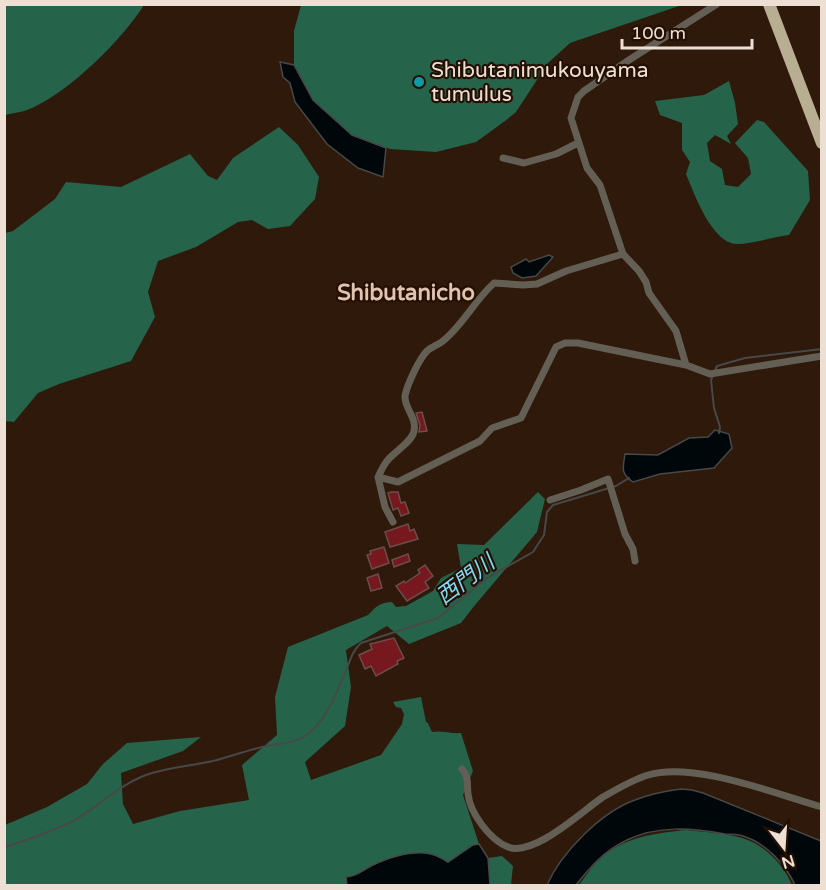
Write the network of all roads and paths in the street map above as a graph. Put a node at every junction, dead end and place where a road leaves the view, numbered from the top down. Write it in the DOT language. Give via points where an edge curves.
graph roads {
  1 [pos="717,4"];
  2 [pos="769,4"];
  3 [pos="578,142"];
  4 [pos="822,143"];
  5 [pos="504,158"];
  6 [pos="622,254"];
  7 [pos="822,356"];
  8 [pos="686,365"];
  9 [pos="378,477"];
  10 [pos="550,500"];
  11 [pos="393,522"];
  12 [pos="635,561"];
  13 [pos="462,769"];
  14 [pos="822,807"];
  1 -- 3 [label="street" via="584,91 571,118"];
  2 -- 4 [label="highway"];
  3 -- 5 [label="street" via="556,154 524,163"];
  3 -- 6 [label="street" via="587,168 600,185"];
  6 -- 8 [label="street" via="639,271 649,294 676,331"];
  6 -- 9 [label="street" via="537,284 494,283 483,293 443,341 426,351 405,400 415,430 386,461"];
  7 -- 8 [label="street" via="714,374"];
  8 -- 9 [label="street" via="566,342 556,347 521,418 492,428 480,441 398,482"];
  9 -- 11 [label="street"];
  10 -- 12 [label="street" via="608,479"];
  13 -- 14 [label="street" via="467,774 468,796 476,819 501,844 515,849 543,840 602,798 649,774 709,774"];
}
